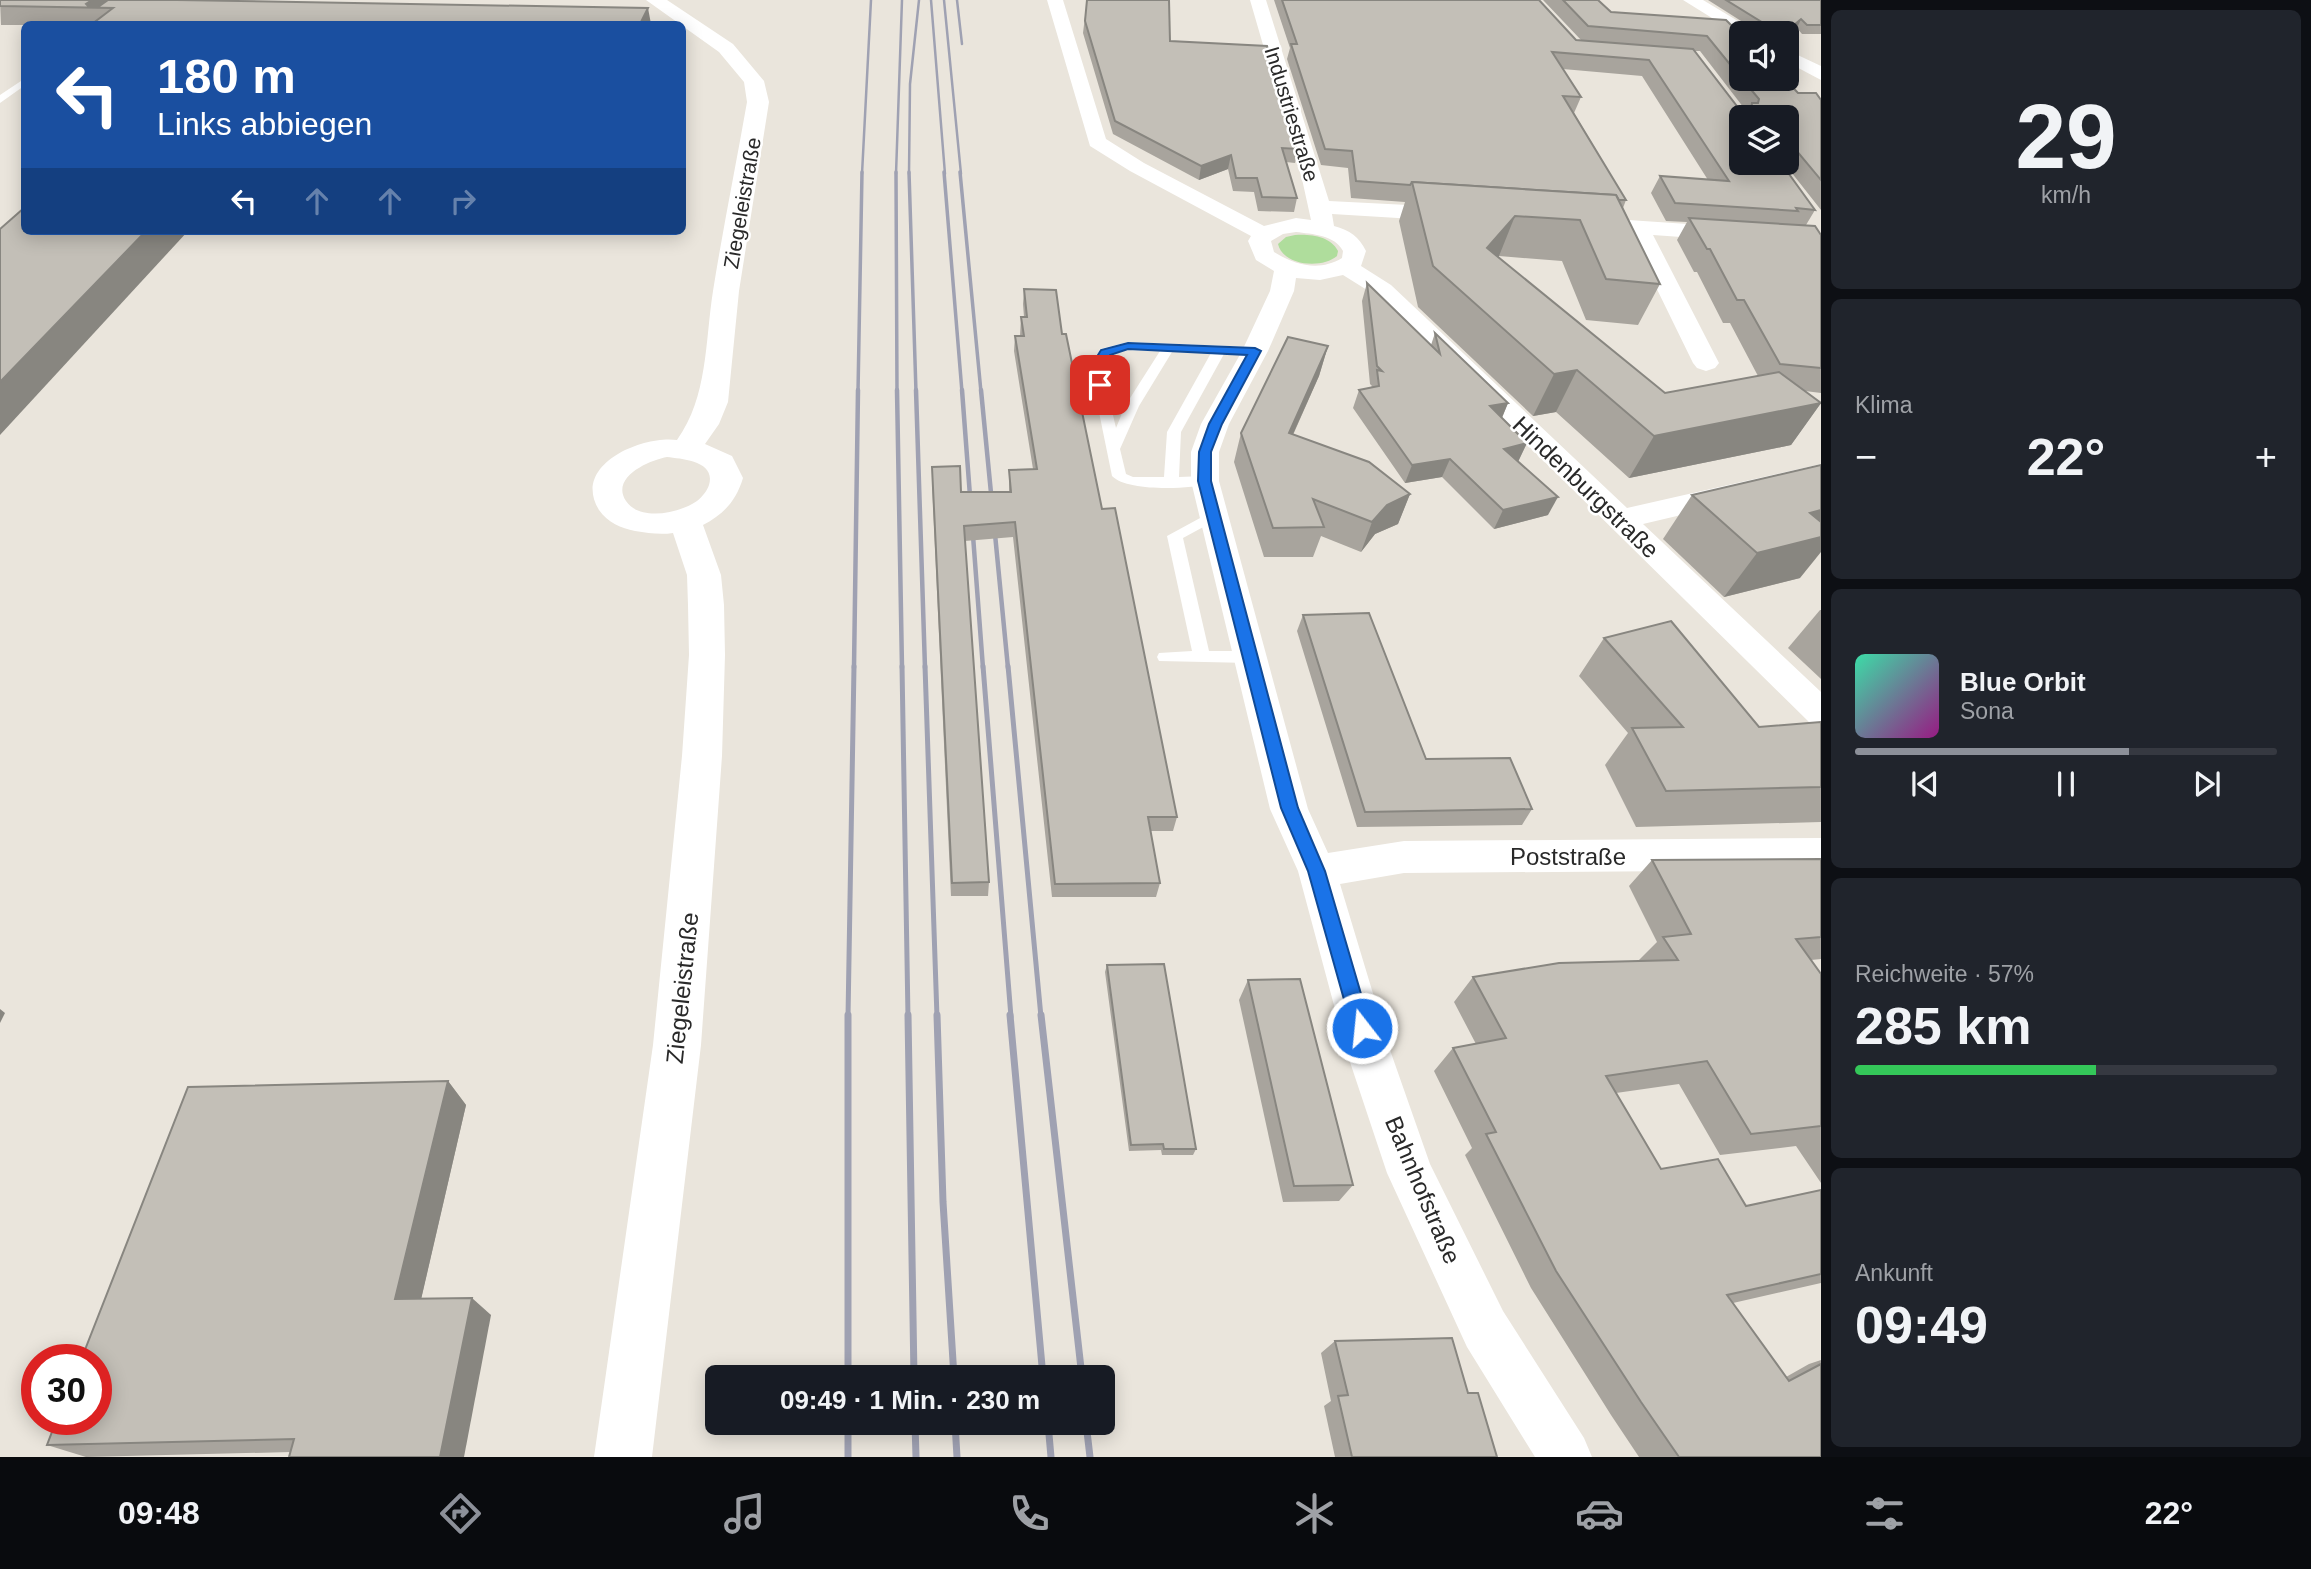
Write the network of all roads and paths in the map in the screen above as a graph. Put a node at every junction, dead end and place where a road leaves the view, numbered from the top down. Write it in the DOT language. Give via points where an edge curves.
graph roads {
  1 [pos="655,0"];
  2 [pos="1055,0"];
  3 [pos="1258,0"];
  4 [pos="1691,0"];
  5 [pos="1729,22"];
  6 [pos="1799,62"];
  7 [pos="1821,74"];
  8 [pos="21,84"];
  9 [pos="0,100"];
  10 [pos="1473,216"];
  11 [pos="1322,218"];
  12 [pos="1569,223"];
  13 [pos="1638,227"];
  14 [pos="1263,234"];
  15 [pos="1821,240"];
  16 [pos="1346,267"];
  17 [pos="1286,268"];
  18 [pos="1169,346"];
  19 [pos="1220,349"];
  20 [pos="1255,351"];
  21 [pos="1706,362"];
  22 [pos="687,448"];
  23 [pos="1113,449"];
  24 [pos="1821,473"];
  25 [pos="1205,481"];
  26 [pos="1171,483"];
  27 [pos="1213,516"];
  28 [pos="685,520"];
  29 [pos="1618,520"];
  30 [pos="1202,656"];
  31 [pos="1250,656"];
  32 [pos="1165,657"];
  33 [pos="1821,713"];
  34 [pos="1821,854"];
  35 [pos="1317,871"];
  36 [pos="623,1457"];
  37 [pos="1565,1457"];
  1 -- 22 [label="street, Ziegeleistraße" via="726,48 754,81 758,102 726,291 713,402"];
  2 -- 14 [label="street" via="1097,142"];
  3 -- 11 [label="street, Industriestraße"];
  4 -- 5 [label="street"];
  6 -- 7 [label="street"];
  8 -- 9 [label="lane"];
  10 -- 11 [label="street"];
  11 -- 14 [label="street"];
  11 -- 16 [label="street" via="1354,247 1356,255"];
  12 -- 13 [label="street"];
  13 -- 15 [label="street"];
  13 -- 21 [label="street"];
  14 -- 17 [label="street" via="1259,248"];
  16 -- 17 [label="street" via="1312,273"];
  16 -- 29 [label="street, Hindenburgstraße" via="1383,290"];
  17 -- 20 [label="street, Bahnhofstraße" via="1282,290"];
  18 -- 19 [label="lane"];
  18 -- 23 [label="lane" via="1132,406"];
  18 -- 23 [label="lane" via="1128,346 1105,352 1096,368"];
  19 -- 20 [label="lane"];
  19 -- 26 [label="lane" via="1174,432"];
  20 -- 25 [label="street, Bahnhofstraße" via="1215,424 1205,452"];
  22 -- 28 [label="street" via="717,459 728,480 717,504"];
  22 -- 28 [label="street" via="657,450 628,460 607,483 607,496 619,513 644,523"];
  23 -- 26 [label="lane" via="1119,476 1131,482"];
  24 -- 29 [label="street"];
  25 -- 26 [label="lane"];
  25 -- 27 [label="street, Bahnhofstraße"];
  27 -- 30 [label="lane" via="1175,536"];
  27 -- 31 [label="street, Bahnhofstraße"];
  28 -- 36 [label="street, Ziegeleistraße" via="704,575 707,655 702,755 677,1045"];
  29 -- 33 [label="street, Hindenburgstraße"];
  30 -- 31 [label="lane"];
  30 -- 32 [label="lane"];
  31 -- 35 [label="street, Bahnhofstraße" via="1289,808"];
  34 -- 35 [label="street, Poststraße" via="1404,857"];
  35 -- 37 [label="street, Bahnhofstraße" via="1368,1050 1410,1173 1485,1329"];
}
